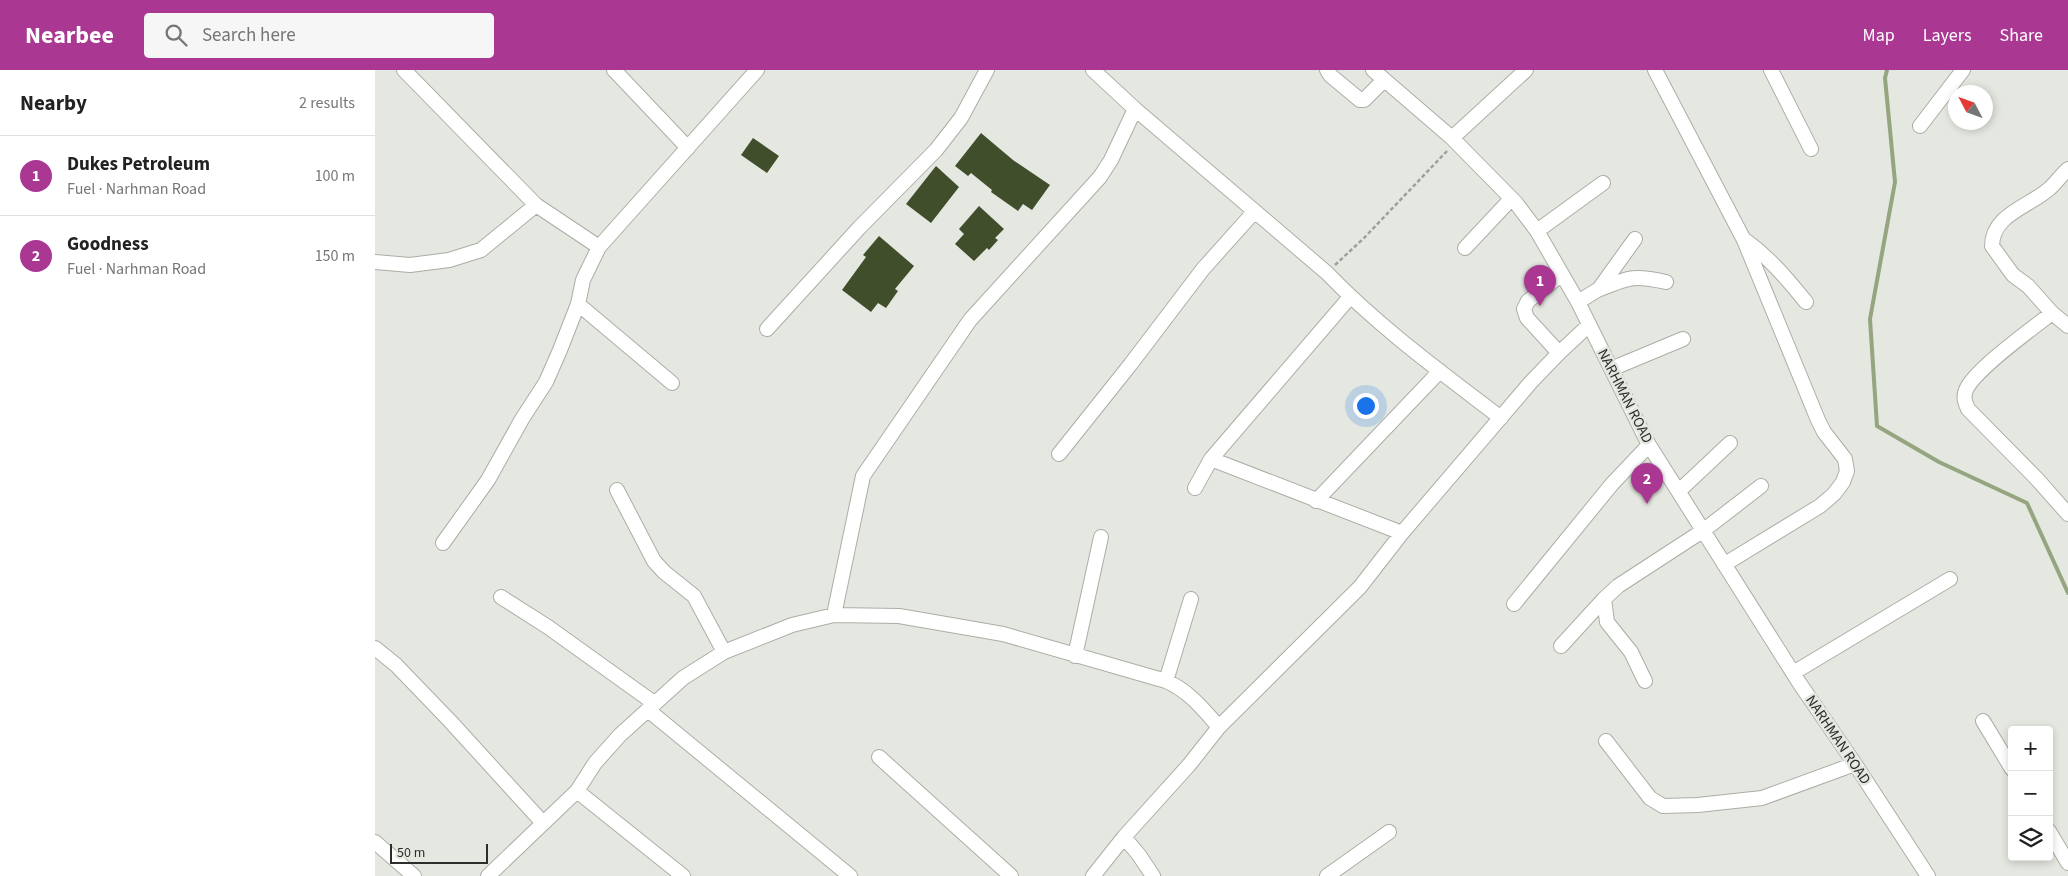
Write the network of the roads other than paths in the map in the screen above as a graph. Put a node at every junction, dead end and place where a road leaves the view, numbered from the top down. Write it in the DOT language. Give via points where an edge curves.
graph roads {
  1 [pos="404,70"];
  2 [pos="614,70"];
  3 [pos="757,70"];
  4 [pos="987,70"];
  5 [pos="1093,70"];
  6 [pos="1327,70"];
  7 [pos="1373,70"];
  8 [pos="1526,70"];
  9 [pos="1655,70"];
  10 [pos="1771,70"];
  11 [pos="1963,70"];
  12 [pos="1384,80"];
  13 [pos="1135,109"];
  14 [pos="1919,126"];
  15 [pos="1454,140"];
  16 [pos="688,148"];
  17 [pos="1811,149"];
  18 [pos="2068,169"];
  19 [pos="1603,183"];
  20 [pos="1511,198"];
  21 [pos="535,205"];
  22 [pos="1254,212"];
  23 [pos="1537,231"];
  24 [pos="1635,239"];
  25 [pos="1744,240"];
  26 [pos="599,247"];
  27 [pos="1465,248"];
  28 [pos="375,262"];
  29 [pos="1562,274"];
  30 [pos="1666,282"];
  31 [pos="1599,290"];
  32 [pos="1350,297"];
  33 [pos="1578,302"];
  34 [pos="1806,302"];
  35 [pos="577,304"];
  36 [pos="2052,313"];
  37 [pos="1589,325"];
  38 [pos="2068,326"];
  39 [pos="767,329"];
  40 [pos="1683,339"];
  41 [pos="1559,353"];
  42 [pos="1611,369"];
  43 [pos="1440,371"];
  44 [pos="672,383"];
  45 [pos="1501,418"];
  46 [pos="1730,443"];
  47 [pos="1649,444"];
  48 [pos="1059,454"];
  49 [pos="1211,459"];
  50 [pos="1761,486"];
  51 [pos="1195,488"];
  52 [pos="617,490"];
  53 [pos="1679,491"];
  54 [pos="1316,501"];
  55 [pos="2068,514"];
  56 [pos="1704,530"];
  57 [pos="1403,533"];
  58 [pos="1101,537"];
  59 [pos="443,543"];
  60 [pos="1725,564"];
  61 [pos="1950,578"];
  62 [pos="501,597"];
  63 [pos="1191,599"];
  64 [pos="1604,599"];
  65 [pos="1514,604"];
  66 [pos="834,615"];
  67 [pos="1561,646"];
  68 [pos="375,648"];
  69 [pos="724,652"];
  70 [pos="1075,656"];
  71 [pos="1793,672"];
  72 [pos="1167,680"];
  73 [pos="1645,681"];
  74 [pos="651,706"];
  75 [pos="1983,722"];
  76 [pos="1219,727"];
  77 [pos="1606,741"];
  78 [pos="879,757"];
  79 [pos="2008,763"];
  80 [pos="1855,764"];
  81 [pos="577,791"];
  82 [pos="543,823"];
  83 [pos="1389,832"];
  84 [pos="1124,837"];
  85 [pos="2053,839"];
  86 [pos="375,842"];
  87 [pos="2068,863"];
  88 [pos="494,874"];
  89 [pos="414,876"];
  90 [pos="683,876"];
  91 [pos="850,876"];
  92 [pos="1011,876"];
  93 [pos="1093,876"];
  94 [pos="1153,876"];
  95 [pos="1327,876"];
  96 [pos="1927,876"];
  1 -- 21 [label="street"];
  2 -- 16 [label="street"];
  3 -- 16 [label="street"];
  4 -- 39 [label="street" via="961,118 936,150"];
  5 -- 13 [label="street"];
  6 -- 12 [label="street" via="1360,100 1368,98"];
  7 -- 12 [label="street, NARHMAN ROAD"];
  8 -- 15 [label="street"];
  9 -- 25 [label="street"];
  10 -- 17 [label="street"];
  11 -- 14 [label="street"];
  12 -- 15 [label="street, NARHMAN ROAD"];
  13 -- 22 [label="street"];
  13 -- 66 [label="street" via="1100,177 969,320 863,476"];
  15 -- 20 [label="street, NARHMAN ROAD"];
  16 -- 26 [label="street"];
  18 -- 36 [label="street" via="2049,189 2002,220 1994,229 1992,238 1992,246 2006,267"];
  19 -- 23 [label="street"];
  20 -- 23 [label="street, NARHMAN ROAD"];
  20 -- 27 [label="street"];
  21 -- 26 [label="street"];
  21 -- 28 [label="street" via="481,250 449,260 410,265"];
  22 -- 32 [label="street" via="1327,273"];
  22 -- 48 [label="street" via="1203,270"];
  23 -- 29 [label="street, NARHMAN ROAD"];
  24 -- 31 [label="street"];
  25 -- 34 [label="street" via="1762,252"];
  25 -- 60 [label="street" via="1817,420 1845,459 1847,471 1835,494 1820,506"];
  26 -- 35 [label="street" via="583,280"];
  29 -- 33 [label="street, NARHMAN ROAD"];
  29 -- 41 [label="street" via="1528,301 1523,309 1527,318"];
  30 -- 31 [label="street" via="1642,277"];
  31 -- 33 [label="street"];
  32 -- 43 [label="street"];
  32 -- 49 [label="street"];
  33 -- 37 [label="street, NARHMAN ROAD"];
  35 -- 44 [label="street"];
  35 -- 59 [label="street" via="546,382 488,480"];
  36 -- 38 [label="street"];
  36 -- 55 [label="street" via="1971,381 1965,400 1968,408"];
  37 -- 41 [label="street"];
  37 -- 42 [label="street, NARHMAN ROAD"];
  40 -- 42 [label="street"];
  41 -- 45 [label="street"];
  42 -- 47 [label="street, NARHMAN ROAD"];
  43 -- 45 [label="street"];
  43 -- 54 [label="street"];
  45 -- 57 [label="street"];
  46 -- 53 [label="street"];
  47 -- 53 [label="street, NARHMAN ROAD"];
  47 -- 65 [label="street" via="1606,491"];
  49 -- 51 [label="street"];
  49 -- 54 [label="street"];
  50 -- 56 [label="street"];
  52 -- 69 [label="street" via="654,561 694,596"];
  53 -- 56 [label="street, NARHMAN ROAD"];
  54 -- 57 [label="street"];
  56 -- 60 [label="street, NARHMAN ROAD"];
  56 -- 64 [label="street" via="1618,586"];
  57 -- 76 [label="street" via="1355,593"];
  58 -- 70 [label="street"];
  60 -- 71 [label="street, NARHMAN ROAD"];
  61 -- 71 [label="street"];
  62 -- 74 [label="street" via="548,627"];
  63 -- 72 [label="street"];
  64 -- 67 [label="street"];
  64 -- 73 [label="street" via="1607,622 1631,652"];
  66 -- 69 [label="street" via="792,625"];
  66 -- 70 [label="street" via="899,616 953,625 1003,634"];
  68 -- 82 [label="street" via="397,665 451,721"];
  69 -- 74 [label="street" via="683,678"];
  70 -- 72 [label="street"];
  71 -- 80 [label="street, NARHMAN ROAD"];
  72 -- 76 [label="street" via="1191,696"];
  74 -- 81 [label="street" via="595,763"];
  74 -- 91 [label="street"];
  75 -- 79 [label="street"];
  76 -- 84 [label="street"];
  77 -- 80 [label="street" via="1650,798 1663,806 1762,798"];
  78 -- 92 [label="street"];
  80 -- 96 [label="street, NARHMAN ROAD"];
  81 -- 82 [label="street"];
  81 -- 90 [label="street"];
  82 -- 88 [label="street"];
  83 -- 95 [label="street"];
  84 -- 93 [label="street"];
  84 -- 94 [label="street"];
  85 -- 87 [label="street"];
  86 -- 89 [label="street"];
}
